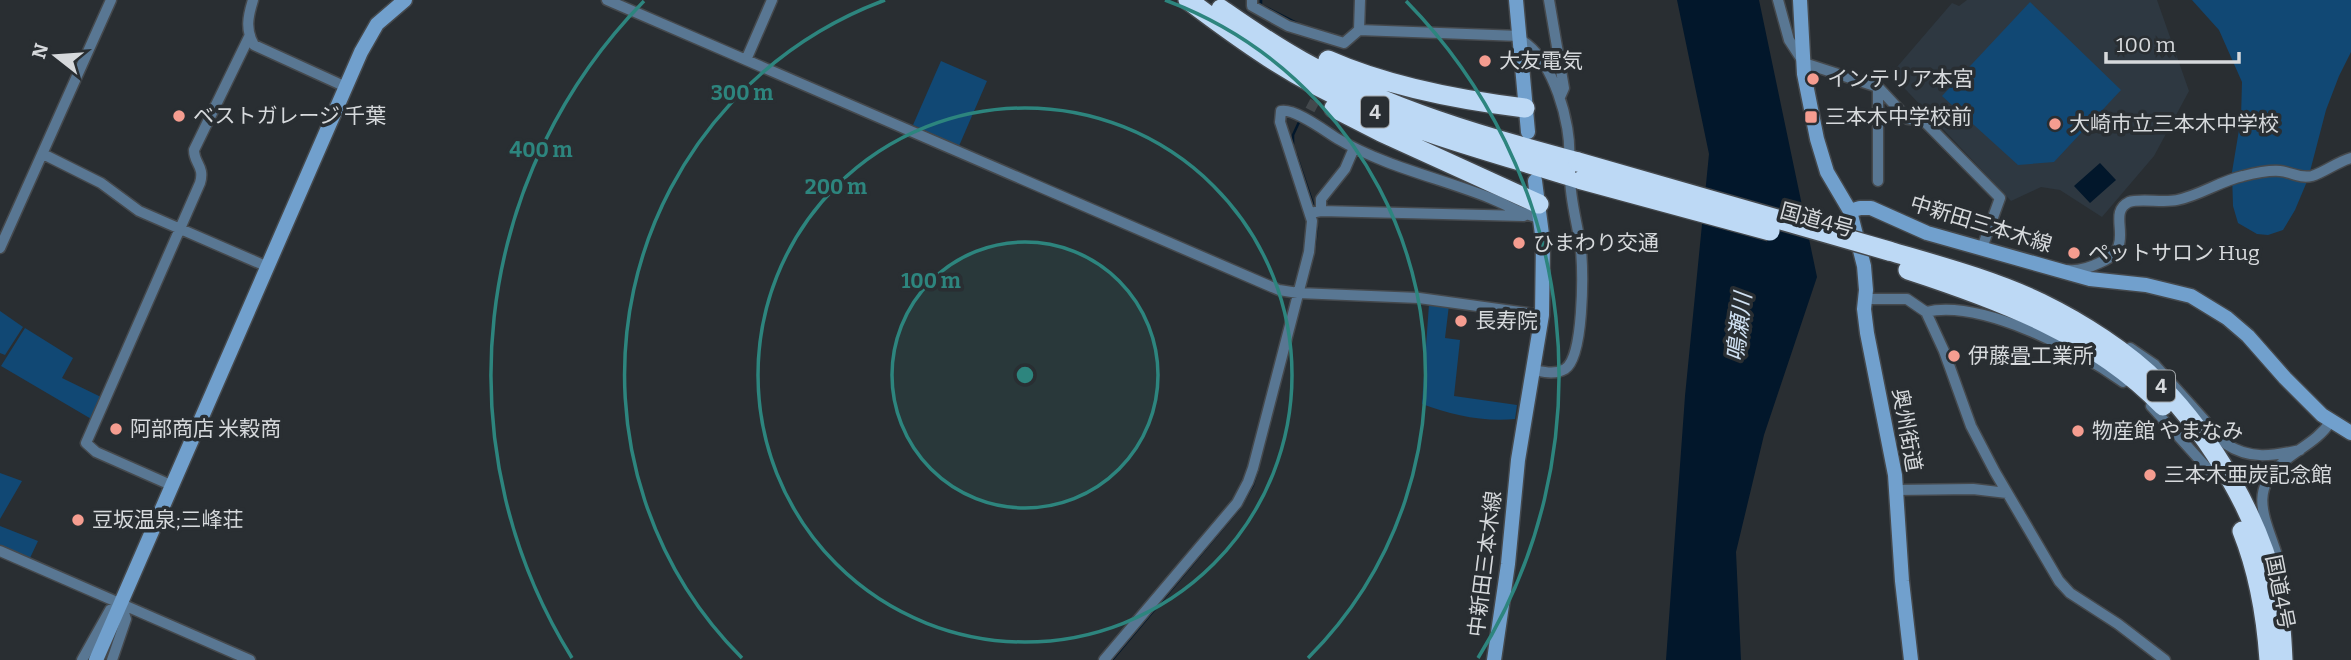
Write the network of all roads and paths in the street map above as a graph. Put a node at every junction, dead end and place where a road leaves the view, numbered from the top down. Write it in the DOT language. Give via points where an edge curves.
graph roads {
  1 [pos="111,0"];
  2 [pos="253,0"];
  3 [pos="607,0"];
  4 [pos="772,0"];
  5 [pos="1189,0"];
  6 [pos="1209,0"];
  7 [pos="1252,0"];
  8 [pos="1360,0"];
  9 [pos="1516,0"];
  10 [pos="1549,0"];
  11 [pos="1778,0"];
  12 [pos="1800,0"];
  13 [pos="401,1"];
  14 [pos="1234,18"];
  15 [pos="1359,30"];
  16 [pos="249,37"];
  17 [pos="1520,38"];
  18 [pos="1344,43"];
  19 [pos="1338,57"];
  20 [pos="746,60"];
  21 [pos="1804,64"];
  22 [pos="346,87"];
  23 [pos="1878,87"];
  24 [pos="1560,97"];
  25 [pos="1525,108"];
  26 [pos="1528,132"];
  27 [pos="1354,148"];
  28 [pos="43,154"];
  29 [pos="2351,158"];
  30 [pos="1575,169"];
  31 [pos="1535,181"];
  32 [pos="1878,181"];
  33 [pos="1850,211"];
  34 [pos="1315,212"];
  35 [pos="1535,213"];
  36 [pos="181,229"];
  37 [pos="0,248"];
  38 [pos="1982,248"];
  39 [pos="1888,257"];
  40 [pos="268,267"];
  41 [pos="2056,270"];
  42 [pos="1302,293"];
  43 [pos="1865,299"];
  44 [pos="1926,312"];
  45 [pos="2059,313"];
  46 [pos="1542,315"];
  47 [pos="1534,370"];
  48 [pos="2331,421"];
  49 [pos="2351,433"];
  50 [pos="2300,450"];
  51 [pos="2217,479"];
  52 [pos="173,486"];
  53 [pos="1896,490"];
  54 [pos="2007,493"];
  55 [pos="0,551"];
  56 [pos="121,604"];
  57 [pos="2281,616"];
  58 [pos="82,660"];
  59 [pos="96,660"];
  60 [pos="112,660"];
  61 [pos="250,660"];
  62 [pos="1104,660"];
  63 [pos="1494,660"];
  64 [pos="1911,660"];
  65 [pos="2165,660"];
  66 [pos="2269,660"];
  67 [pos="2283,660"];
  1 -- 28 [label="street"];
  2 -- 16 [label="street"];
  3 -- 20 [label="street"];
  4 -- 20 [label="street"];
  5 -- 30 [label="highway, 国道4号 / 4" via="1295,74 1353,104 1410,127"];
  5 -- 35 [label="highway" via="1238,45 1334,107"];
  6 -- 14 [label="highway, 国道4号 / 4"];
  7 -- 18 [label="street" via="1252,6 1288,26"];
  8 -- 15 [label="street"];
  9 -- 17 [label="main road"];
  10 -- 24 [label="street" via="1564,88"];
  11 -- 21 [label="street" via="1788,40"];
  12 -- 21 [label="main road"];
  13 -- 22 [label="main road" via="368,36"];
  14 -- 25 [label="highway" via="1351,71 1489,104"];
  14 -- 30 [label="highway, 国道4号 / 4" via="1303,62 1367,92"];
  15 -- 17 [label="street"];
  15 -- 18 [label="street"];
  16 -- 22 [label="street" via="254,45"];
  16 -- 36 [label="street" via="194,150 202,175"];
  17 -- 24 [label="street" via="1531,46"];
  17 -- 25 [label="main road"];
  18 -- 19 [label="street"];
  20 -- 42 [label="street" via="1279,290"];
  21 -- 23 [label="street"];
  21 -- 33 [label="main road" via="1826,172"];
  22 -- 40 [label="main road"];
  23 -- 32 [label="street"];
  23 -- 38 [label="street" via="1908,119 1923,120 2000,198"];
  24 -- 30 [label="street"];
  25 -- 26 [label="main road"];
  27 -- 34 [label="street"];
  27 -- 34 [label="street" via="1308,114 1281,111 1286,143"];
  27 -- 35 [label="street"];
  28 -- 36 [label="street" via="102,183 139,211"];
  28 -- 37 [label="street"];
  29 -- 41 [label="street" via="2313,176 2261,172 2177,200 2132,201 2121,212 2120,243 2113,256 2077,271"];
  30 -- 39 [label="highway, 国道4号 / 4, bridge"];
  30 -- 47 [label="street" via="1572,202 1581,250 1578,349 1563,371"];
  31 -- 35 [label="main road, 中新田三本木線"];
  33 -- 38 [label="main road, 中新田三本木線" via="1871,208 1927,233"];
  33 -- 43 [label="main road, 奥州街道" via="1864,266"];
  34 -- 35 [label="street" via="1518,217"];
  34 -- 42 [label="street"];
  35 -- 46 [label="main road, 中新田三本木線" via="1543,242"];
  36 -- 40 [label="street"];
  36 -- 52 [label="street" via="86,443 96,452"];
  38 -- 41 [label="main road, 中新田三本木線"];
  39 -- 45 [label="highway, 国道4号 / 4" via="2014,291"];
  39 -- 51 [label="highway, 国道4号 / 4" via="2049,325 2100,355 2155,397 2195,442"];
  40 -- 52 [label="main road"];
  41 -- 48 [label="main road, 中新田三本木線" via="2170,289 2209,305 2248,336"];
  42 -- 46 [label="street" via="1419,298"];
  42 -- 62 [label="street" via="1242,495"];
  43 -- 44 [label="street" via="1907,299"];
  43 -- 53 [label="main road, 奥州街道"];
  44 -- 51 [label="street" via="1949,309 1983,315 2088,360 2159,414"];
  44 -- 54 [label="street" via="1971,426"];
  45 -- 50 [label="street" via="2091,324 2155,365 2235,450 2267,457"];
  45 -- 57 [label="highway, 国道4号 / 4" via="2133,361 2159,384 2209,447 2246,509"];
  46 -- 47 [label="main road, 中新田三本木線"];
  47 -- 63 [label="main road, 中新田三本木線" via="1518,460"];
  48 -- 49 [label="main road, 中新田三本木線"];
  48 -- 50 [label="street" via="2317,439"];
  50 -- 57 [label="street" via="2273,471 2263,494 2262,517 2282,576"];
  51 -- 66 [label="highway, 国道4号 / 4" via="2248,545"];
  52 -- 56 [label="main road"];
  53 -- 54 [label="street"];
  53 -- 64 [label="main road, 奥州街道"];
  54 -- 65 [label="street" via="2059,581"];
  55 -- 56 [label="street"];
  56 -- 58 [label="street" via="110,610"];
  56 -- 59 [label="main road"];
  56 -- 60 [label="street" via="127,619"];
  56 -- 61 [label="street"];
  57 -- 67 [label="highway, 国道4号 / 4"];
}
